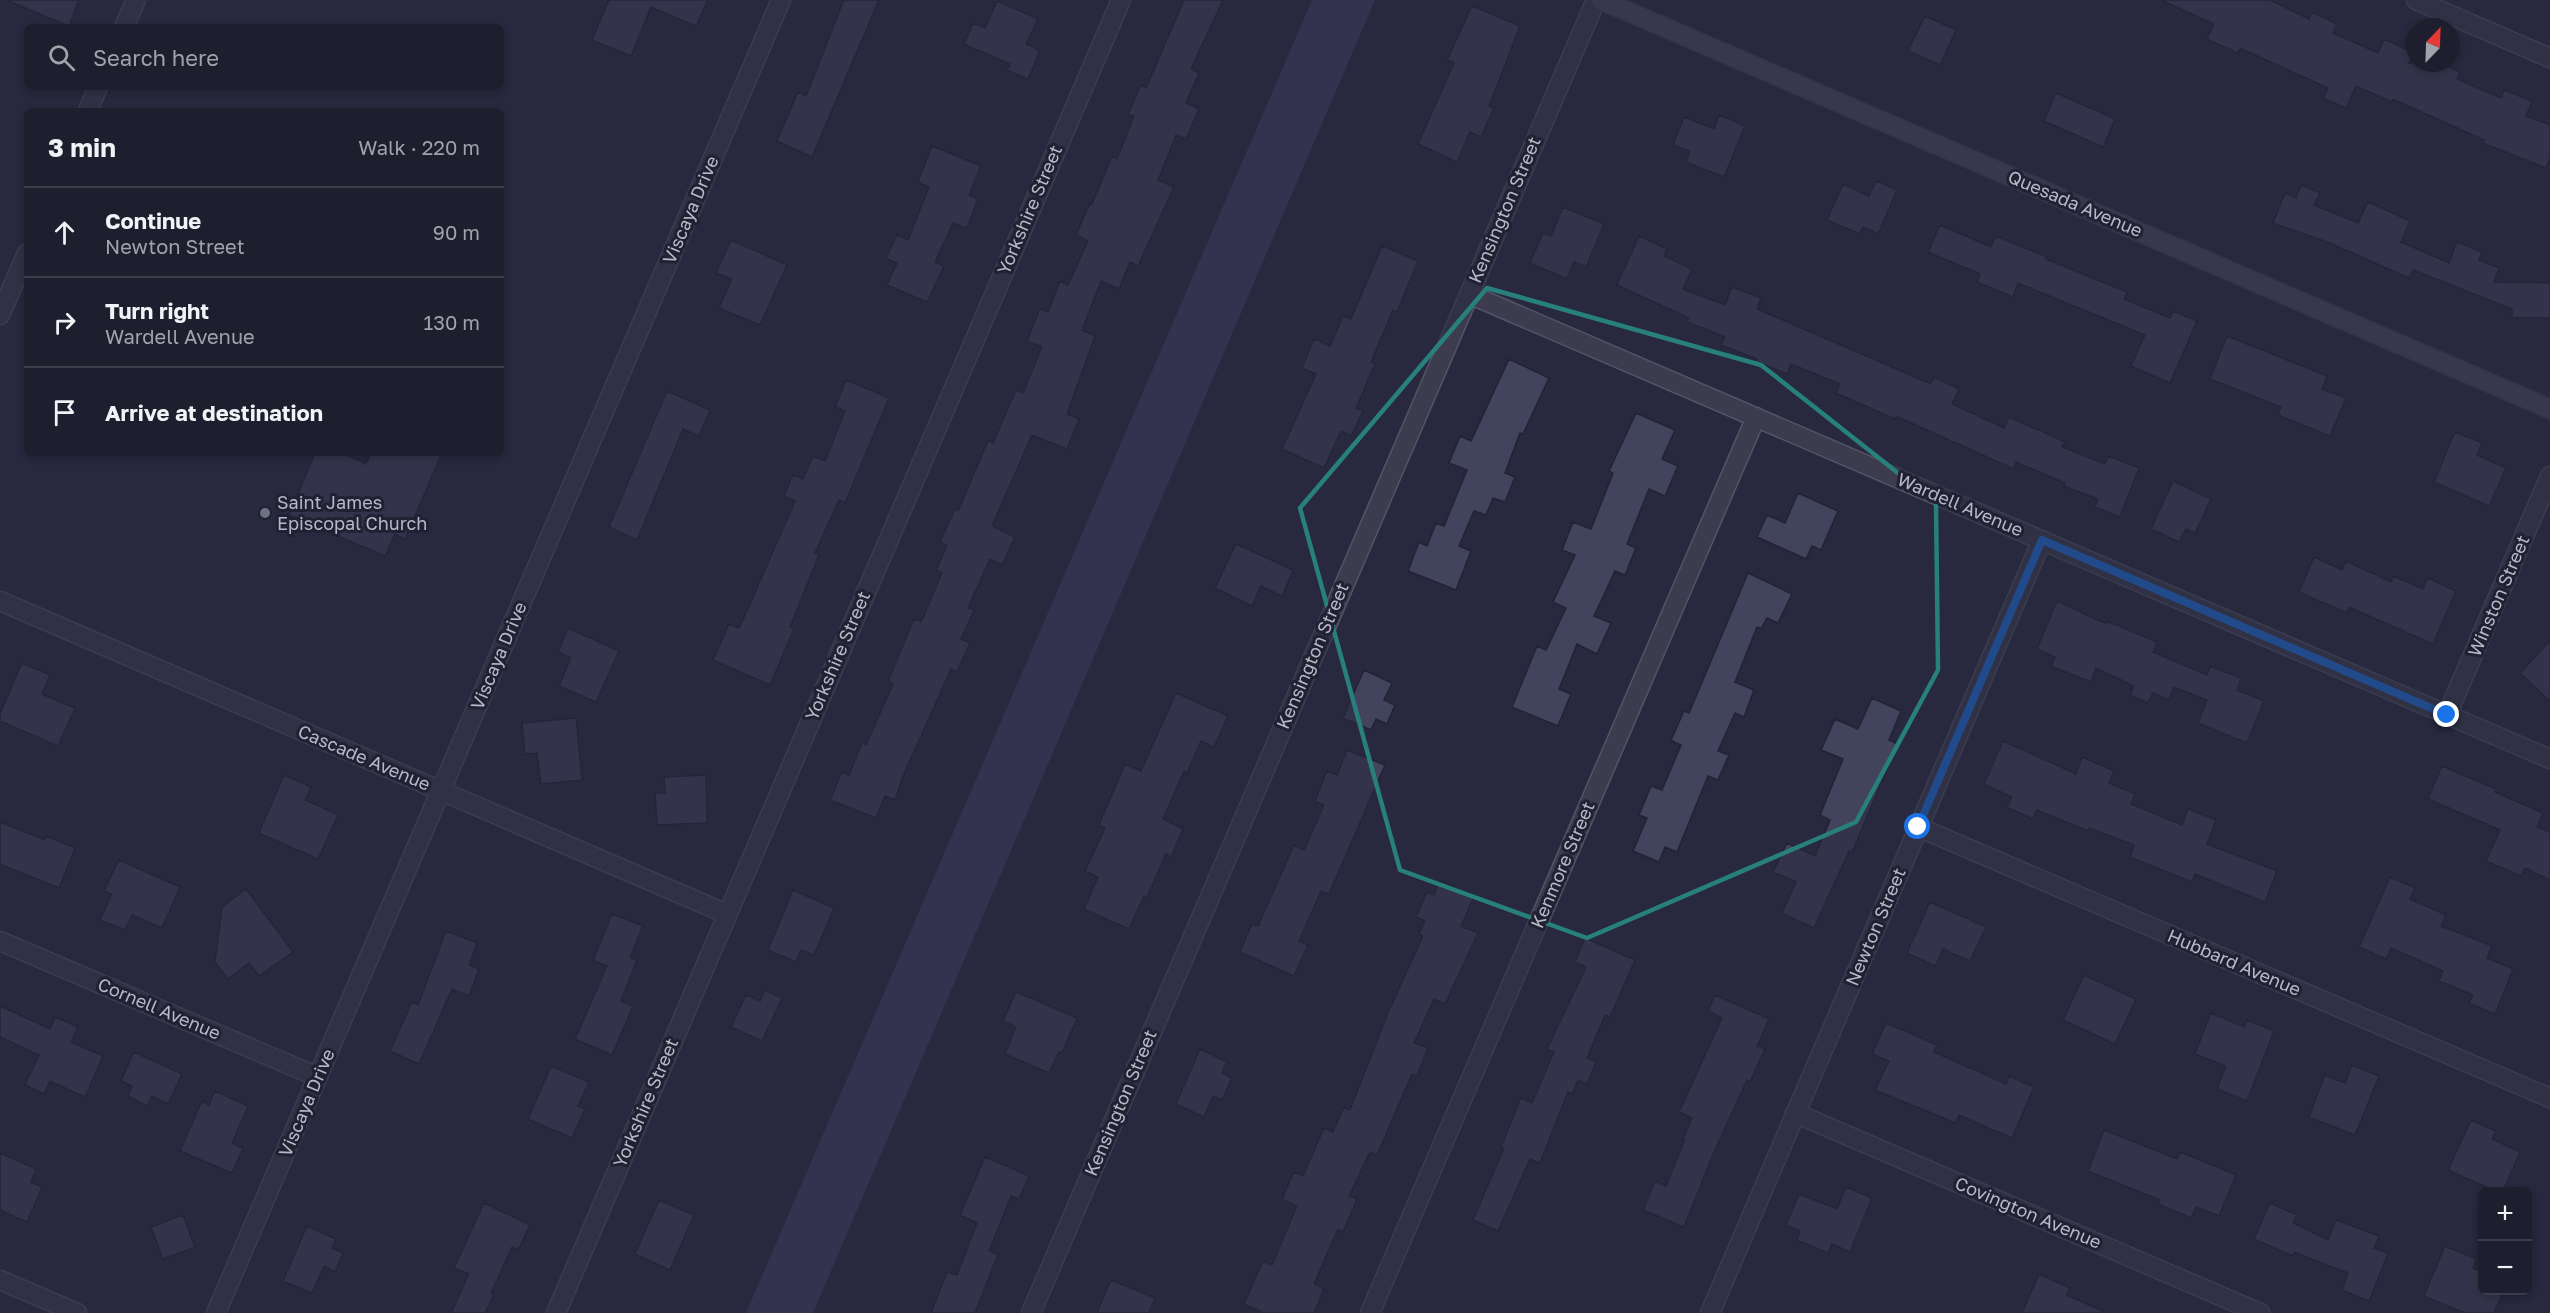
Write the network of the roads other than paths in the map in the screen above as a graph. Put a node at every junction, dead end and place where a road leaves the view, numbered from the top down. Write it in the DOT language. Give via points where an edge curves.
graph roads {
  1 [pos="136,0"];
  2 [pos="781,0"];
  3 [pos="1121,0"];
  4 [pos="1596,0"];
  5 [pos="1601,0"];
  6 [pos="2416,0"];
  7 [pos="125,24"];
  8 [pos="2550,58"];
  9 [pos="97,90"];
  10 [pos="89,108"];
  11 [pos="24,260"];
  12 [pos="1469,294"];
  13 [pos="0,315"];
  14 [pos="2550,409"];
  15 [pos="1756,417"];
  16 [pos="2550,476"];
  17 [pos="2042,540"];
  18 [pos="0,602"];
  19 [pos="2447,715"];
  20 [pos="2550,759"];
  21 [pos="441,791"];
  22 [pos="1918,827"];
  23 [pos="728,914"];
  24 [pos="0,940"];
  25 [pos="318,1077"];
  26 [pos="2550,1098"];
  27 [pos="1795,1113"];
  28 [pos="0,1280"];
  29 [pos="76,1313"];
  30 [pos="216,1313"];
  31 [pos="556,1313"];
  32 [pos="1031,1313"];
  33 [pos="1370,1313"];
  34 [pos="1710,1313"];
  35 [pos="2260,1313"];
  1 -- 7 [label="street"];
  2 -- 21 [label="street, Viscaya Drive"];
  3 -- 23 [label="street, Yorkshire Street"];
  4 -- 12 [label="street, Kensington Street"];
  5 -- 14 [label="street, Quesada Avenue"];
  6 -- 8 [label="street"];
  9 -- 10 [label="street"];
  11 -- 13 [label="street"];
  12 -- 15 [label="street, Wardell Avenue"];
  12 -- 32 [label="street, Kensington Street"];
  15 -- 17 [label="street, Wardell Avenue"];
  15 -- 33 [label="street, Kenmore Street"];
  16 -- 19 [label="street, Winston Street"];
  17 -- 19 [label="street, Wardell Avenue"];
  17 -- 22 [label="street, Newton Street"];
  18 -- 21 [label="street, Cascade Avenue"];
  19 -- 20 [label="street, Wardell Avenue"];
  21 -- 23 [label="street, Cascade Avenue"];
  21 -- 25 [label="street, Viscaya Drive"];
  22 -- 26 [label="street, Hubbard Avenue"];
  22 -- 27 [label="street, Newton Street"];
  23 -- 31 [label="street, Yorkshire Street"];
  24 -- 25 [label="street, Cornell Avenue"];
  25 -- 30 [label="street, Viscaya Drive"];
  27 -- 34 [label="street, Newton Street"];
  27 -- 35 [label="street, Covington Avenue"];
  28 -- 29 [label="street"];
}
